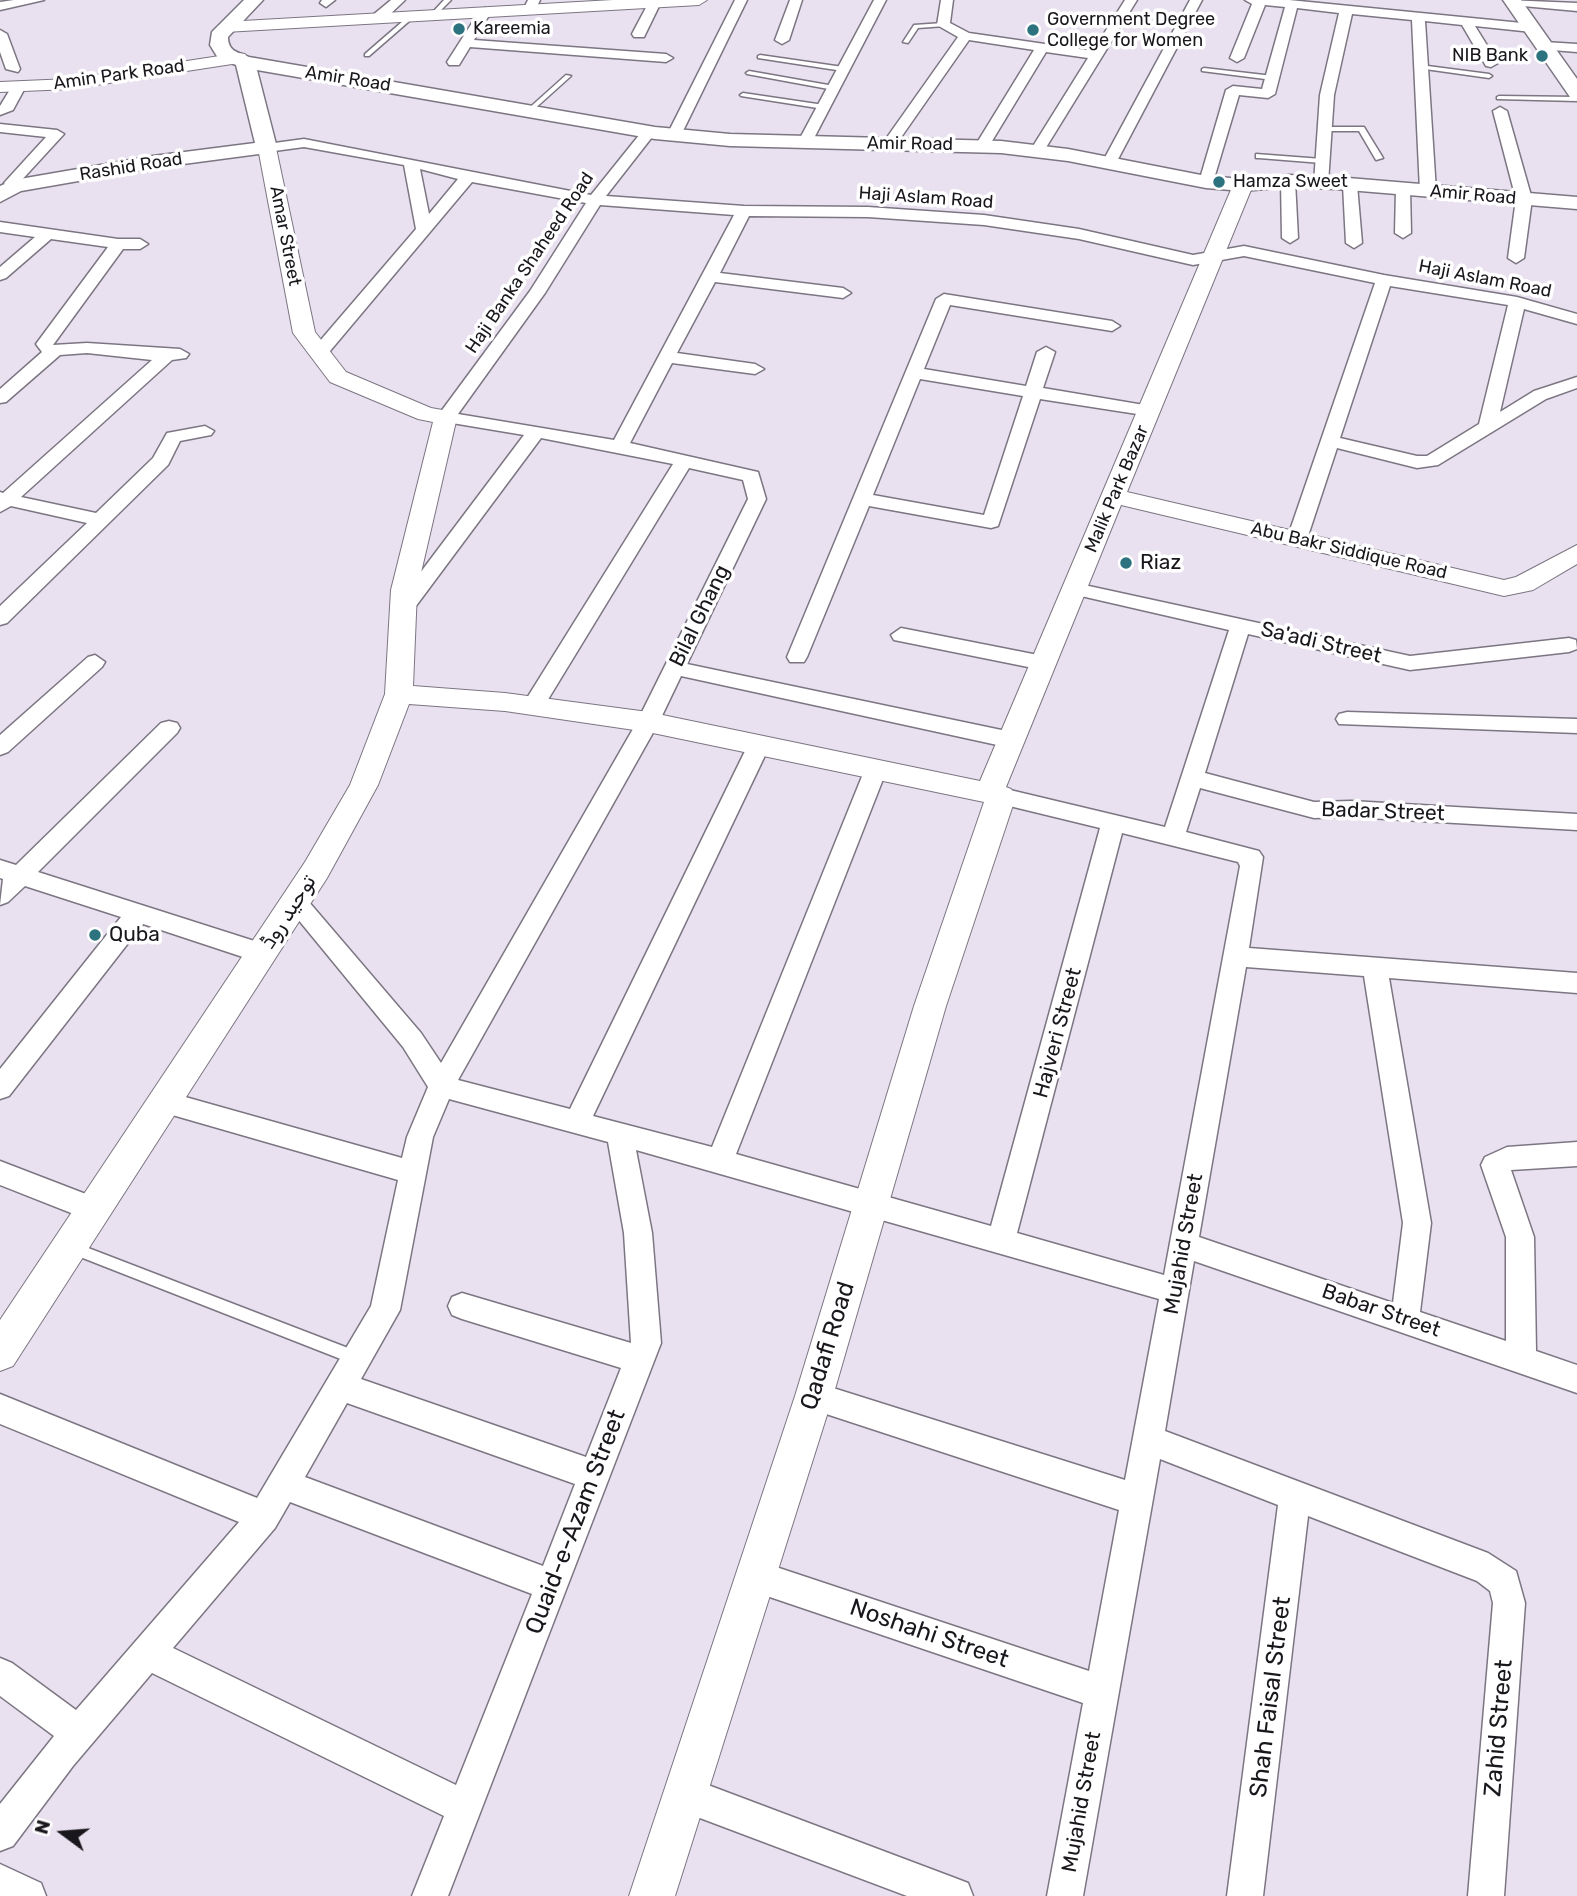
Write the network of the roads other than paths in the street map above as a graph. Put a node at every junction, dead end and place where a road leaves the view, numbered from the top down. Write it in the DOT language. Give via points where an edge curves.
graph roads {
  1 [pos="38,0"];
  2 [pos="254,0"];
  3 [pos="399,0"];
  4 [pos="448,0"];
  5 [pos="695,0"];
  6 [pos="741,0"];
  7 [pos="796,0"];
  8 [pos="880,0"];
  9 [pos="947,0"];
  10 [pos="1131,0"];
  11 [pos="1196,0"];
  12 [pos="1406,0"];
  13 [pos="1256,1"];
  14 [pos="1512,1"];
  15 [pos="655,2"];
  16 [pos="531,5"];
  17 [pos="1292,5"];
  18 [pos="0,6"];
  19 [pos="1577,7"];
  20 [pos="1356,8"];
  21 [pos="485,12"];
  22 [pos="433,15"];
  23 [pos="412,16"];
  24 [pos="1410,17"];
  25 [pos="378,18"];
  26 [pos="1467,23"];
  27 [pos="943,24"];
  28 [pos="225,27"];
  29 [pos="1532,28"];
  30 [pos="1577,33"];
  31 [pos="0,34"];
  32 [pos="639,34"];
  33 [pos="966,36"];
  34 [pos="782,40"];
  35 [pos="906,42"];
  36 [pos="466,43"];
  37 [pos="1544,46"];
  38 [pos="1042,48"];
  39 [pos="1576,48"];
  40 [pos="367,55"];
  41 [pos="1096,55"];
  42 [pos="760,57"];
  43 [pos="666,58"];
  44 [pos="1237,58"];
  45 [pos="242,60"];
  46 [pos="454,62"];
  47 [pos="1420,68"];
  48 [pos="844,69"];
  49 [pos="1490,69"];
  50 [pos="1204,70"];
  51 [pos="749,73"];
  52 [pos="568,76"];
  53 [pos="16,78"];
  54 [pos="1273,78"];
  55 [pos="0,87"];
  56 [pos="834,88"];
  57 [pos="1577,93"];
  58 [pos="743,95"];
  59 [pos="1577,99"];
  60 [pos="1499,105"];
  61 [pos="824,107"];
  62 [pos="0,111"];
  63 [pos="529,111"];
  64 [pos="0,128"];
  65 [pos="1325,129"];
  66 [pos="649,132"];
  67 [pos="674,135"];
  68 [pos="805,142"];
  69 [pos="890,143"];
  70 [pos="982,146"];
  71 [pos="267,148"];
  72 [pos="1037,151"];
  73 [pos="1259,156"];
  74 [pos="1379,158"];
  75 [pos="1322,161"];
  76 [pos="411,162"];
  77 [pos="1109,163"];
  78 [pos="468,177"];
  79 [pos="1288,181"];
  80 [pos="1206,182"];
  81 [pos="1321,183"];
  82 [pos="1243,185"];
  83 [pos="1350,185"];
  84 [pos="6,188"];
  85 [pos="1403,189"];
  86 [pos="1428,191"];
  87 [pos="1524,199"];
  88 [pos="595,200"];
  89 [pos="1577,203"];
  90 [pos="744,211"];
  91 [pos="0,227"];
  92 [pos="424,230"];
  93 [pos="1403,233"];
  94 [pos="47,234"];
  95 [pos="1290,238"];
  96 [pos="1354,243"];
  97 [pos="118,244"];
  98 [pos="139,244"];
  99 [pos="1215,257"];
  100 [pos="1517,258"];
  101 [pos="0,275"];
  102 [pos="709,276"];
  103 [pos="1384,280"];
  104 [pos="843,293"];
  105 [pos="1517,302"];
  106 [pos="1577,319"];
  107 [pos="1112,326"];
  108 [pos="54,351"];
  109 [pos="1046,352"];
  110 [pos="319,353"];
  111 [pos="667,357"];
  112 [pos="755,369"];
  113 [pos="914,373"];
  114 [pos="1577,382"];
  115 [pos="1034,392"];
  116 [pos="0,398"];
  117 [pos="1150,411"];
  118 [pos="446,417"];
  119 [pos="1488,425"];
  120 [pos="205,431"];
  121 [pos="536,432"];
  122 [pos="1329,441"];
  123 [pos="620,446"];
  124 [pos="684,461"];
  125 [pos="1114,496"];
  126 [pos="864,499"];
  127 [pos="2,502"];
  128 [pos="101,520"];
  129 [pos="1297,539"];
  130 [pos="1577,553"];
  131 [pos="1075,589"];
  132 [pos="403,609"];
  133 [pos="0,618"];
  134 [pos="1241,625"];
  135 [pos="901,635"];
  136 [pos="1569,645"];
  137 [pos="797,657"];
  138 [pos="95,662"];
  139 [pos="1043,663"];
  140 [pos="674,668"];
  141 [pos="399,694"];
  142 [pos="533,706"];
  143 [pos="1347,719"];
  144 [pos="648,722"];
  145 [pos="1577,726"];
  146 [pos="169,728"];
  147 [pos="1011,740"];
  148 [pos="759,745"];
  149 [pos="0,747"];
  150 [pos="876,769"];
  151 [pos="1193,778"];
  152 [pos="995,794"];
  153 [pos="1577,822"];
  154 [pos="1113,823"];
  155 [pos="1173,838"];
  156 [pos="10,872"];
  157 [pos="0,896"];
  158 [pos="295,901"];
  159 [pos="138,913"];
  160 [pos="261,953"];
  161 [pos="1234,956"];
  162 [pos="1375,967"];
  163 [pos="1577,983"];
  164 [pos="441,1086"];
  165 [pos="0,1088"];
  166 [pos="164,1102"];
  167 [pos="577,1122"];
  168 [pos="620,1135"];
  169 [pos="1577,1154"];
  170 [pos="720,1161"];
  171 [pos="0,1173"];
  172 [pos="413,1174"];
  173 [pos="871,1205"];
  174 [pos="94,1209"];
  175 [pos="1001,1241"];
  176 [pos="1184,1245"];
  177 [pos="70,1246"];
  178 [pos="1175,1291"];
  179 [pos="462,1306"];
  180 [pos="1405,1319"];
  181 [pos="0,1353"];
  182 [pos="357,1358"];
  183 [pos="639,1359"];
  184 [pos="1521,1360"];
  185 [pos="1577,1379"];
  186 [pos="341,1386"];
  187 [pos="814,1396"];
  188 [pos="0,1409"];
  189 [pos="1149,1440"];
  190 [pos="593,1475"];
  191 [pos="283,1484"];
  192 [pos="1295,1497"];
  193 [pos="1138,1500"];
  194 [pos="264,1517"];
  195 [pos="755,1576"];
  196 [pos="551,1585"];
  197 [pos="147,1653"];
  198 [pos="0,1675"];
  199 [pos="1102,1692"];
  200 [pos="79,1733"];
  201 [pos="684,1794"];
  202 [pos="464,1807"];
  203 [pos="0,1833"];
  204 [pos="0,1882"];
  205 [pos="27,1896"];
  206 [pos="430,1896"];
  207 [pos="652,1896"];
  208 [pos="955,1896"];
  209 [pos="1065,1896"];
  210 [pos="1245,1896"];
  211 [pos="1486,1896"];
  1 -- 18 [label="street"];
  2 -- 28 [label="main road"];
  3 -- 25 [label="street"];
  4 -- 22 [label="lane"];
  5 -- 15 [label="street"];
  6 -- 67 [label="street"];
  7 -- 34 [label="street"];
  8 -- 48 [label="street"];
  9 -- 27 [label="street"];
  10 -- 41 [label="street"];
  11 -- 77 [label="street"];
  12 -- 24 [label="street"];
  13 -- 17 [label="street"];
  13 -- 44 [label="street"];
  14 -- 19 [label="street"];
  14 -- 29 [label="main road"];
  15 -- 16 [label="street"];
  15 -- 32 [label="street"];
  16 -- 21 [label="street"];
  17 -- 20 [label="street"];
  17 -- 54 [label="street"];
  20 -- 24 [label="street"];
  20 -- 65 [label="street" via="1327,95"];
  21 -- 22 [label="street"];
  21 -- 36 [label="street"];
  22 -- 23 [label="street"];
  23 -- 25 [label="street"];
  23 -- 40 [label="lane"];
  24 -- 26 [label="street"];
  24 -- 47 [label="street"];
  25 -- 28 [label="street"];
  26 -- 29 [label="street"];
  26 -- 49 [label="street"];
  27 -- 33 [label="street"];
  27 -- 35 [label="lane" via="916,26"];
  28 -- 45 [label="main road, Amar Street" via="219,45 225,54"];
  29 -- 37 [label="main road"];
  30 -- 39 [label="street"];
  31 -- 53 [label="street"];
  33 -- 38 [label="street"];
  33 -- 69 [label="street"];
  36 -- 43 [label="street"];
  36 -- 46 [label="street"];
  37 -- 39 [label="street"];
  37 -- 57 [label="main road"];
  38 -- 41 [label="street"];
  38 -- 70 [label="street"];
  41 -- 72 [label="street"];
  42 -- 48 [label="lane"];
  45 -- 53 [label="street, Amin Park Road" via="70,84"];
  45 -- 63 [label="main road, Amir Road"];
  45 -- 71 [label="main road, Amar Street"];
  47 -- 49 [label="lane"];
  47 -- 86 [label="street"];
  48 -- 56 [label="street"];
  50 -- 54 [label="lane"];
  51 -- 56 [label="lane"];
  52 -- 63 [label="lane"];
  53 -- 55 [label="street, Amin Park Road"];
  53 -- 62 [label="street" via="8,107"];
  54 -- 80 [label="street" via="1268,94 1233,90"];
  56 -- 61 [label="street"];
  58 -- 61 [label="lane"];
  59 -- 60 [label="lane"];
  60 -- 87 [label="street"];
  61 -- 68 [label="street"];
  63 -- 66 [label="main road, Amir Road"];
  64 -- 84 [label="street" via="57,134"];
  65 -- 74 [label="lane" via="1361,128"];
  65 -- 75 [label="street"];
  66 -- 67 [label="main road, Amir Road"];
  66 -- 88 [label="street, Haji Banka Shaheed Road"];
  67 -- 68 [label="main road, Amir Road"];
  68 -- 69 [label="main road, Amir Road"];
  69 -- 70 [label="main road, Amir Road"];
  70 -- 72 [label="main road, Amir Road"];
  71 -- 76 [label="street, Haji Aslam Road" via="304,143"];
  71 -- 84 [label="main road, Rashid Road"];
  71 -- 110 [label="street, Amar Street" via="304,333"];
  72 -- 77 [label="main road, Amir Road"];
  73 -- 75 [label="lane"];
  75 -- 81 [label="street"];
  76 -- 78 [label="street, Haji Aslam Road"];
  76 -- 92 [label="street"];
  77 -- 80 [label="main road, Amir Road"];
  78 -- 88 [label="street, Haji Aslam Road"];
  78 -- 92 [label="street"];
  79 -- 81 [label="main road, Amir Road"];
  79 -- 82 [label="main road, Amir Road"];
  79 -- 95 [label="street"];
  80 -- 82 [label="main road, Amir Road"];
  81 -- 83 [label="main road, Amir Road"];
  82 -- 99 [label="street, Malik Park Bazar"];
  83 -- 85 [label="main road, Amir Road"];
  83 -- 96 [label="street"];
  85 -- 86 [label="main road, Amir Road"];
  85 -- 93 [label="street"];
  86 -- 87 [label="main road, Amir Road"];
  87 -- 89 [label="main road, Amir Road"];
  87 -- 100 [label="street"];
  88 -- 90 [label="street, Haji Aslam Road"];
  88 -- 118 [label="street, Haji Banka Shaheed Road" via="537,293"];
  90 -- 99 [label="street, Haji Aslam Road" via="868,212 984,220 1079,234 1192,260"];
  90 -- 102 [label="street"];
  91 -- 94 [label="street"];
  92 -- 110 [label="street"];
  94 -- 97 [label="street"];
  94 -- 101 [label="street"];
  97 -- 98 [label="street"];
  97 -- 108 [label="street" via="44,344"];
  99 -- 103 [label="street, Haji Aslam Road" via="1244,251"];
  99 -- 117 [label="street, Malik Park Bazar"];
  102 -- 104 [label="street"];
  102 -- 111 [label="street"];
  103 -- 105 [label="street, Haji Aslam Road"];
  103 -- 122 [label="street"];
  105 -- 106 [label="street, Haji Aslam Road"];
  105 -- 119 [label="street"];
  107 -- 113 [label="street" via="944,299"];
  108 -- 116 [label="street"];
  108 -- 127 [label="street" via="85,347 173,355"];
  109 -- 115 [label="street"];
  110 -- 118 [label="street, Amar Street" via="338,377 426,414"];
  111 -- 112 [label="street"];
  111 -- 123 [label="street"];
  113 -- 115 [label="street"];
  113 -- 126 [label="street"];
  114 -- 119 [label="street" via="1540,395"];
  115 -- 117 [label="street"];
  115 -- 126 [label="street" via="990,522"];
  117 -- 125 [label="street, Malik Park Bazar"];
  118 -- 121 [label="street, Bilal Ghang"];
  118 -- 132 [label="street, توحید روڈ"];
  119 -- 122 [label="street" via="1425,463"];
  120 -- 128 [label="street" via="173,437 161,460"];
  121 -- 123 [label="street, Bilal Ghang"];
  121 -- 132 [label="street"];
  122 -- 129 [label="street"];
  123 -- 124 [label="street, Bilal Ghang"];
  124 -- 140 [label="street, Bilal Ghang" via="751,476 757,499"];
  124 -- 142 [label="street"];
  125 -- 129 [label="street, Abu Bakr Siddique Road"];
  125 -- 131 [label="street, Malik Park Bazar"];
  126 -- 137 [label="street"];
  127 -- 128 [label="street"];
  128 -- 133 [label="street"];
  129 -- 130 [label="street, Abu Bakr Siddique Road" via="1504,588 1524,584"];
  131 -- 134 [label="street, Sa'adi Street"];
  131 -- 139 [label="street, Malik Park Bazar"];
  132 -- 141 [label="street, توحید روڈ"];
  134 -- 136 [label="street, Sa'adi Street" via="1421,663"];
  134 -- 151 [label="street"];
  135 -- 139 [label="street"];
  138 -- 149 [label="street"];
  139 -- 147 [label="street, Malik Park Bazar"];
  140 -- 144 [label="street, Bilal Ghang"];
  140 -- 147 [label="street"];
  141 -- 142 [label="street"];
  141 -- 158 [label="street, توحید روڈ" via="364,785"];
  142 -- 144 [label="street"];
  143 -- 145 [label="street"];
  144 -- 148 [label="street"];
  144 -- 164 [label="street, Bilal Ghang"];
  146 -- 156 [label="street"];
  147 -- 152 [label="street, Malik Park Bazar"];
  148 -- 150 [label="street"];
  148 -- 167 [label="street"];
  150 -- 152 [label="street"];
  150 -- 170 [label="street"];
  151 -- 153 [label="street, Badar Street" via="1314,810"];
  151 -- 155 [label="street"];
  152 -- 154 [label="street, Mujahid Street"];
  152 -- 173 [label="street, Qadafi Road"];
  154 -- 155 [label="street, Mujahid Street"];
  154 -- 175 [label="street, Hajveri Street"];
  155 -- 161 [label="street, Mujahid Street" via="1251,857"];
  156 -- 157 [label="street"];
  156 -- 159 [label="street"];
  158 -- 160 [label="street, توحید روڈ"];
  158 -- 164 [label="street" via="412,1040"];
  159 -- 160 [label="street"];
  159 -- 165 [label="street"];
  160 -- 166 [label="street, توحید روڈ"];
  161 -- 162 [label="street"];
  161 -- 176 [label="street, Mujahid Street"];
  162 -- 163 [label="street"];
  162 -- 180 [label="street" via="1417,1223"];
  164 -- 167 [label="street"];
  164 -- 172 [label="street, Bilal Ghang" via="420,1137"];
  166 -- 172 [label="street"];
  166 -- 174 [label="street, توحید روڈ"];
  167 -- 168 [label="street"];
  168 -- 170 [label="street"];
  168 -- 183 [label="street, Quaid-e-Azam Street" via="638,1233 646,1343"];
  169 -- 184 [label="street" via="1507,1159 1495,1165 1520,1237"];
  170 -- 173 [label="street"];
  171 -- 174 [label="street"];
  172 -- 182 [label="street, Bilal Ghang" via="385,1310"];
  173 -- 175 [label="street"];
  173 -- 187 [label="street, Qadafi Road"];
  174 -- 177 [label="street, توحید روڈ"];
  175 -- 178 [label="street"];
  176 -- 178 [label="street, Mujahid Street"];
  176 -- 180 [label="street, Babar Street"];
  177 -- 181 [label="street, توحید روڈ"];
  177 -- 182 [label="lane"];
  178 -- 189 [label="street, Mujahid Street"];
  179 -- 183 [label="street"];
  180 -- 184 [label="street, Babar Street"];
  182 -- 186 [label="street, Bilal Ghang"];
  183 -- 190 [label="street, Quaid-e-Azam Street"];
  184 -- 185 [label="street, Babar Street"];
  186 -- 190 [label="street"];
  186 -- 191 [label="street, Bilal Ghang"];
  187 -- 193 [label="street"];
  187 -- 195 [label="street, Qadafi Road"];
  188 -- 194 [label="street"];
  189 -- 192 [label="street"];
  189 -- 193 [label="street, Mujahid Street"];
  190 -- 196 [label="street, Quaid-e-Azam Street"];
  191 -- 194 [label="street, Bilal Ghang"];
  191 -- 196 [label="street"];
  192 -- 210 [label="street, Shah Faisal Street"];
  192 -- 211 [label="street, Zahid Street" via="1488,1569 1504,1582 1509,1603"];
  193 -- 199 [label="street, Mujahid Street"];
  194 -- 197 [label="street, Bilal Ghang"];
  195 -- 199 [label="street, Noshahi Street"];
  195 -- 201 [label="street, Qadafi Road"];
  196 -- 202 [label="street, Quaid-e-Azam Street"];
  197 -- 200 [label="street, Bilal Ghang"];
  197 -- 202 [label="street"];
  198 -- 200 [label="street"];
  199 -- 209 [label="street, Mujahid Street"];
  200 -- 203 [label="street, Bilal Ghang"];
  201 -- 207 [label="street, Qadafi Road"];
  201 -- 208 [label="street"];
  202 -- 206 [label="street, Quaid-e-Azam Street"];
  204 -- 205 [label="street"];
}
